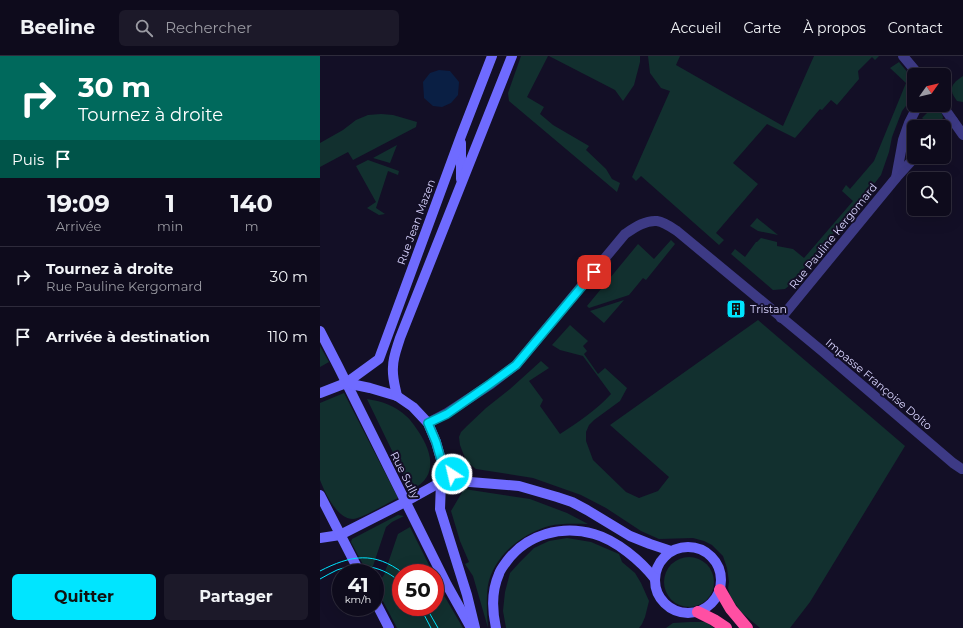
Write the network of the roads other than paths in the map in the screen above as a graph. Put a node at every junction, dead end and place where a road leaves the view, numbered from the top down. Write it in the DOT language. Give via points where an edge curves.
graph roads {
  1 [pos="492,56"];
  2 [pos="512,56"];
  3 [pos="903,56"];
  4 [pos="913,68"];
  5 [pos="914,112"];
  6 [pos="947,112"];
  7 [pos="953,121"];
  8 [pos="963,135"];
  9 [pos="461,136"];
  10 [pos="909,164"];
  11 [pos="896,178"];
  12 [pos="461,185"];
  13 [pos="781,318"];
  14 [pos="320,331"];
  15 [pos="346,384"];
  16 [pos="320,393"];
  17 [pos="397,396"];
  18 [pos="428,423"];
  19 [pos="442,463"];
  20 [pos="962,468"];
  21 [pos="441,482"];
  22 [pos="320,495"];
  23 [pos="405,502"];
  24 [pos="340,535"];
  25 [pos="320,538"];
  26 [pos="671,551"];
  27 [pos="355,564"];
  28 [pos="655,579"];
  29 [pos="720,590"];
  30 [pos="698,612"];
  31 [pos="383,616"];
  32 [pos="389,628"];
  33 [pos="471,628"];
  34 [pos="475,628"];
  35 [pos="496,628"];
  36 [pos="726,628"];
  37 [pos="747,628"];
  1 -- 9 [label="main road, Rue Jean Mazen"];
  2 -- 12 [label="main road"];
  3 -- 4 [label="street"];
  5 -- 11 [label="street, Rue Pauline Kergomard" via="903,140"];
  6 -- 7 [label="street"];
  7 -- 8 [label="street"];
  9 -- 12 [label="main road"];
  9 -- 15 [label="main road, Rue Jean Mazen" via="379,359"];
  10 -- 11 [label="street, Rue Pauline Kergomard"];
  11 -- 13 [label="street, Rue Pauline Kergomard"];
  12 -- 17 [label="main road" via="400,338 393,367"];
  13 -- 18 [label="street" via="677,231 657,221 647,222 625,234 516,365 447,414"];
  13 -- 20 [label="street, Impasse Françoise Dolto"];
  14 -- 15 [label="main road, Rue Sully"];
  15 -- 16 [label="main road"];
  15 -- 17 [label="main road"];
  15 -- 23 [label="main road, Rue Sully"];
  17 -- 18 [label="main road" via="413,407"];
  18 -- 19 [label="main road"];
  19 -- 21 [label="main road"];
  19 -- 26 [label="main road" via="462,481 519,486 557,497 587,510 630,536"];
  21 -- 23 [label="main road"];
  21 -- 34 [label="main road" via="440,509"];
  22 -- 24 [label="main road"];
  23 -- 24 [label="main road"];
  23 -- 33 [label="main road, Rue Sully"];
  24 -- 25 [label="main road"];
  24 -- 27 [label="main road"];
  26 -- 28 [label="main road" via="659,563"];
  26 -- 29 [label="main road" via="688,546 705,551 721,572"];
  28 -- 30 [label="main road" via="656,591 670,608 688,614"];
  28 -- 35 [label="main road" via="624,549 596,534 576,531 550,533 523,545 499,573 493,596"];
  29 -- 30 [label="main road" via="712,604"];
  29 -- 37 [label="highway" via="731,609"];
  30 -- 36 [label="highway"];
  31 -- 32 [label="main road"];
}
